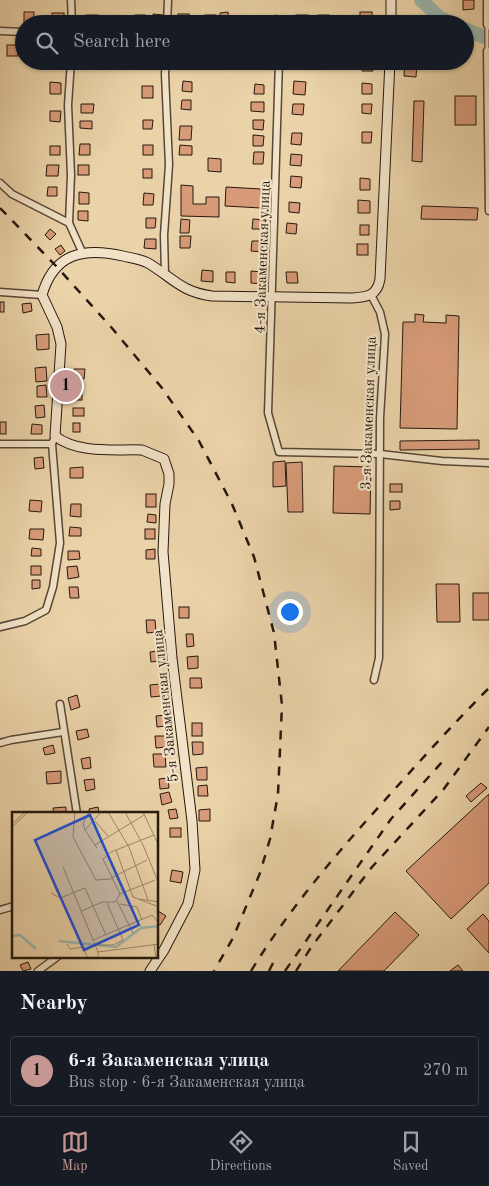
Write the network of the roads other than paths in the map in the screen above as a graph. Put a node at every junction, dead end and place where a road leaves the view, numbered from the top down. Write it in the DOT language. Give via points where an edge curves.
graph roads {
  1 [pos="71,0"];
  2 [pos="168,0"];
  3 [pos="390,0"];
  4 [pos="487,0"];
  5 [pos="72,15"];
  6 [pos="168,15"];
  7 [pos="391,15"];
  8 [pos="488,25"];
  9 [pos="0,31"];
  10 [pos="15,32"];
  11 [pos="487,51"];
  12 [pos="70,70"];
  13 [pos="165,70"];
  14 [pos="279,70"];
  15 [pos="390,70"];
  16 [pos="0,183"];
  17 [pos="489,211"];
  18 [pos="69,223"];
  19 [pos="83,254"];
  20 [pos="165,275"];
  21 [pos="0,292"];
  22 [pos="42,295"];
  23 [pos="371,295"];
  24 [pos="271,297"];
  25 [pos="54,440"];
  26 [pos="0,444"];
  27 [pos="380,454"];
  28 [pos="489,464"];
  29 [pos="0,627"];
  30 [pos="374,680"];
  31 [pos="60,704"];
  32 [pos="63,732"];
  33 [pos="0,743"];
  34 [pos="77,812"];
  35 [pos="56,958"];
  36 [pos="159,958"];
  37 [pos="159,958"];
  38 [pos="38,971"];
  39 [pos="150,971"];
  1 -- 5 [label="street"];
  2 -- 6 [label="street"];
  3 -- 7 [label="street"];
  4 -- 8 [label="street"];
  8 -- 11 [label="lane"];
  9 -- 10 [label="street"];
  11 -- 17 [label="street"];
  12 -- 18 [label="street"];
  13 -- 20 [label="street" via="169,165"];
  14 -- 24 [label="street, 4-я Закаменская улица"];
  15 -- 23 [label="street" via="380,279 378,288"];
  16 -- 18 [label="street" via="12,194"];
  18 -- 19 [label="street"];
  19 -- 20 [label="street" via="102,251 147,262"];
  19 -- 22 [label="street" via="72,255 53,271"];
  20 -- 24 [label="street" via="186,290 200,295"];
  21 -- 22 [label="street"];
  22 -- 25 [label="street" via="61,344"];
  23 -- 24 [label="street"];
  23 -- 27 [label="street, 3-я Закаменская улица" via="380,312 385,334"];
  24 -- 27 [label="street, 4-я Закаменская улица" via="268,413 279,452"];
  25 -- 26 [label="street"];
  25 -- 29 [label="street" via="60,543 53,587 46,610 24,621"];
  25 -- 36 [label="street, 5-я Закаменская улица" via="74,446 142,450 164,459 169,474 163,552 195,870 188,904"];
  27 -- 28 [label="street"];
  27 -- 30 [label="street, 3-я Закаменская улица" via="379,658"];
  31 -- 32 [label="street"];
  32 -- 33 [label="street"];
  32 -- 34 [label="street"];
  35 -- 38 [label="street"];
  37 -- 39 [label="street, 5-я Закаменская улица"];
}
